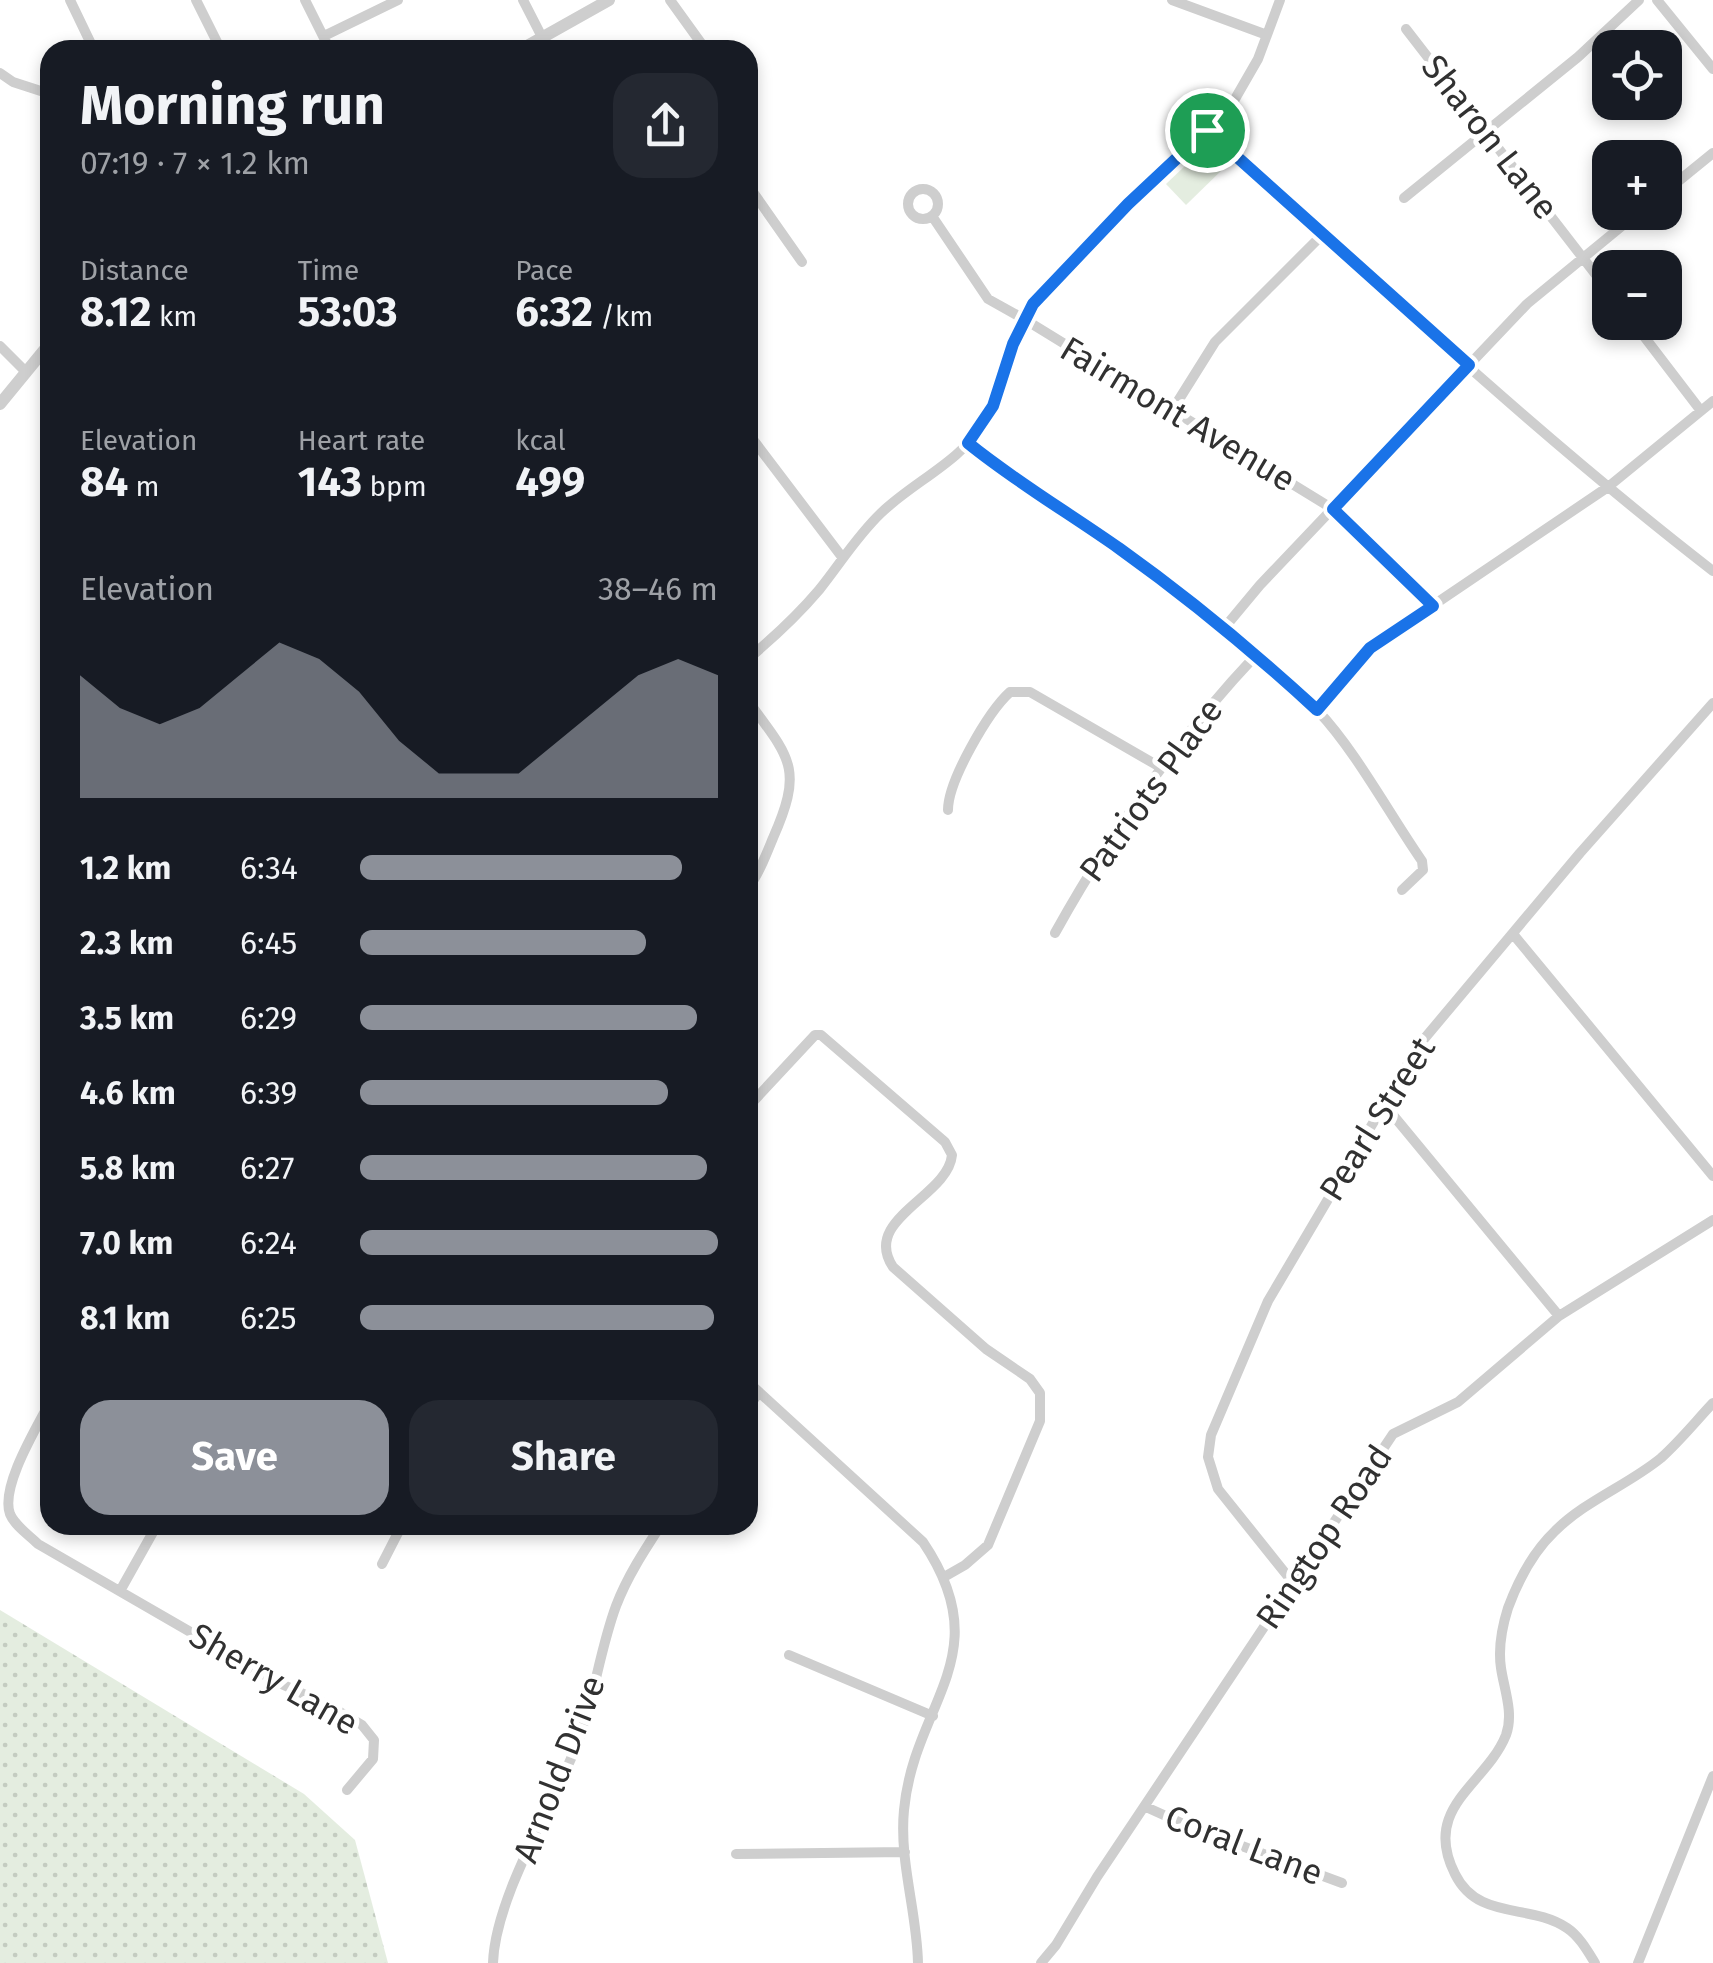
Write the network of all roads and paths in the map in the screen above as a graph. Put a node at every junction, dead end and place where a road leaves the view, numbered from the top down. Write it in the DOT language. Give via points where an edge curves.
graph roads {
  1 [pos="70,0"];
  2 [pos="196,0"];
  3 [pos="305,0"];
  4 [pos="398,0"];
  5 [pos="523,0"];
  6 [pos="609,0"];
  7 [pos="670,0"];
  8 [pos="1172,0"];
  9 [pos="1280,0"];
  10 [pos="1639,0"];
  11 [pos="1656,0"];
  12 [pos="1406,29"];
  13 [pos="1267,35"];
  14 [pos="324,36"];
  15 [pos="542,38"];
  16 [pos="89,40"];
  17 [pos="217,40"];
  18 [pos="326,40"];
  19 [pos="538,40"];
  20 [pos="699,40"];
  21 [pos="1713,69"];
  22 [pos="0,74"];
  23 [pos="40,91"];
  24 [pos="1207,130"];
  25 [pos="1485,130"];
  26 [pos="1713,153"];
  27 [pos="1682,178"];
  28 [pos="1404,198"];
  29 [pos="758,199"];
  30 [pos="932,216"];
  31 [pos="1617,230"];
  32 [pos="1323,234"];
  33 [pos="1583,258"];
  34 [pos="802,262"];
  35 [pos="1592,270"];
  36 [pos="1024,319"];
  37 [pos="1647,340"];
  38 [pos="0,346"];
  39 [pos="40,354"];
  40 [pos="1469,365"];
  41 [pos="25,371"];
  42 [pos="1713,401"];
  43 [pos="0,404"];
  44 [pos="1172,410"];
  45 [pos="1701,411"];
  46 [pos="968,443"];
  47 [pos="758,446"];
  48 [pos="1608,487"];
  49 [pos="1333,509"];
  50 [pos="842,557"];
  51 [pos="1713,570"];
  52 [pos="1433,606"];
  53 [pos="1225,627"];
  54 [pos="758,651"];
  55 [pos="1257,654"];
  56 [pos="1317,710"];
  57 [pos="1711,710"];
  58 [pos="758,715"];
  59 [pos="1160,767"];
  60 [pos="948,810"];
  61 [pos="758,868"];
  62 [pos="1402,890"];
  63 [pos="1055,933"];
  64 [pos="1513,934"];
  65 [pos="758,1096"];
  66 [pos="1383,1102"];
  67 [pos="1713,1176"];
  68 [pos="1713,1220"];
  69 [pos="1559,1316"];
  70 [pos="759,1392"];
  71 [pos="1713,1402"];
  72 [pos="40,1422"];
  73 [pos="151,1535"];
  74 [pos="397,1535"];
  75 [pos="654,1535"];
  76 [pos="382,1564"];
  77 [pos="944,1577"];
  78 [pos="1294,1584"];
  79 [pos="120,1592"];
  80 [pos="788,1656"];
  81 [pos="933,1716"];
  82 [pos="1713,1776"];
  83 [pos="347,1790"];
  84 [pos="1146,1807"];
  85 [pos="905,1852"];
  86 [pos="736,1854"];
  87 [pos="1342,1883"];
  88 [pos="492,1963"];
  89 [pos="918,1963"];
  90 [pos="1041,1963"];
  91 [pos="1595,1963"];
  92 [pos="1638,1963"];
  1 -- 16 [label="street"];
  2 -- 17 [label="street"];
  3 -- 14 [label="street"];
  4 -- 14 [label="street"];
  5 -- 15 [label="street"];
  6 -- 15 [label="street"];
  7 -- 20 [label="street"];
  8 -- 13 [label="street"];
  9 -- 13 [label="street"];
  10 -- 25 [label="street"];
  11 -- 21 [label="street"];
  12 -- 25 [label="street, Sharon Lane"];
  13 -- 24 [label="street" via="1235,99"];
  14 -- 18 [label="street"];
  15 -- 19 [label="street"];
  22 -- 23 [label="street"];
  24 -- 32 [label="street"];
  24 -- 36 [label="street" via="1056,278"];
  25 -- 28 [label="street"];
  25 -- 33 [label="street, Sharon Lane"];
  26 -- 27 [label="street"];
  29 -- 34 [label="street"];
  30 -- 36 [label="street, Fairmont Avenue" via="988,300"];
  31 -- 33 [label="street"];
  32 -- 40 [label="street"];
  32 -- 44 [label="street" via="1215,342"];
  33 -- 35 [label="street, Sharon Lane"];
  33 -- 40 [label="street" via="1532,299"];
  36 -- 44 [label="street, Fairmont Avenue"];
  36 -- 46 [label="street" via="993,406"];
  37 -- 45 [label="street"];
  38 -- 41 [label="street"];
  39 -- 41 [label="street"];
  40 -- 48 [label="street"];
  40 -- 49 [label="street"];
  41 -- 43 [label="street"];
  42 -- 45 [label="street"];
  44 -- 49 [label="street, Fairmont Avenue"];
  45 -- 48 [label="street"];
  46 -- 50 [label="street" via="880,514"];
  46 -- 53 [label="street"];
  47 -- 50 [label="street"];
  48 -- 51 [label="street"];
  48 -- 52 [label="street"];
  49 -- 52 [label="street, Fairmont Avenue"];
  49 -- 53 [label="street"];
  50 -- 54 [label="street"];
  52 -- 56 [label="street" via="1370,648"];
  53 -- 55 [label="street"];
  55 -- 56 [label="street"];
  55 -- 59 [label="street, Patriots Place"];
  56 -- 62 [label="street" via="1422,861 1423,870"];
  57 -- 64 [label="street, Pearl Street"];
  58 -- 61 [label="street" via="782,748 791,785"];
  59 -- 60 [label="street" via="1030,692 1010,692 948,795"];
  59 -- 63 [label="street, Patriots Place"];
  64 -- 66 [label="street, Pearl Street" via="1419,1044"];
  64 -- 67 [label="street"];
  65 -- 77 [label="street" via="821,1035 952,1155 946,1172 888,1235 886,1256 986,1350 1030,1379 1040,1394 1040,1421 992,1536 978,1555"];
  66 -- 69 [label="street"];
  66 -- 78 [label="street, Pearl Street" via="1268,1301 1211,1436 1208,1457 1218,1488"];
  68 -- 69 [label="street, Ringtop Road"];
  69 -- 78 [label="street, Ringtop Road" via="1458,1402 1393,1434"];
  70 -- 77 [label="street" via="902,1520"];
  71 -- 91 [label="street" via="1662,1456 1553,1532 1532,1562 1500,1638 1507,1731 1448,1822 1449,1861 1466,1892 1494,1908 1558,1923 1576,1935"];
  72 -- 79 [label="street, Sherry Lane" via="14,1474 10,1514 38,1544"];
  73 -- 79 [label="street"];
  74 -- 76 [label="street"];
  75 -- 88 [label="street, Arnold Drive" via="617,1604 576,1746 510,1892"];
  77 -- 81 [label="street" via="955,1644"];
  78 -- 84 [label="street, Ringtop Road"];
  79 -- 83 [label="street, Sherry Lane" via="362,1725 374,1740 373,1760"];
  80 -- 81 [label="street"];
  81 -- 85 [label="street" via="909,1782"];
  82 -- 92 [label="street"];
  84 -- 87 [label="street, Coral Lane"];
  84 -- 90 [label="street, Ringtop Road"];
  85 -- 86 [label="street"];
  85 -- 89 [label="street"];
}
